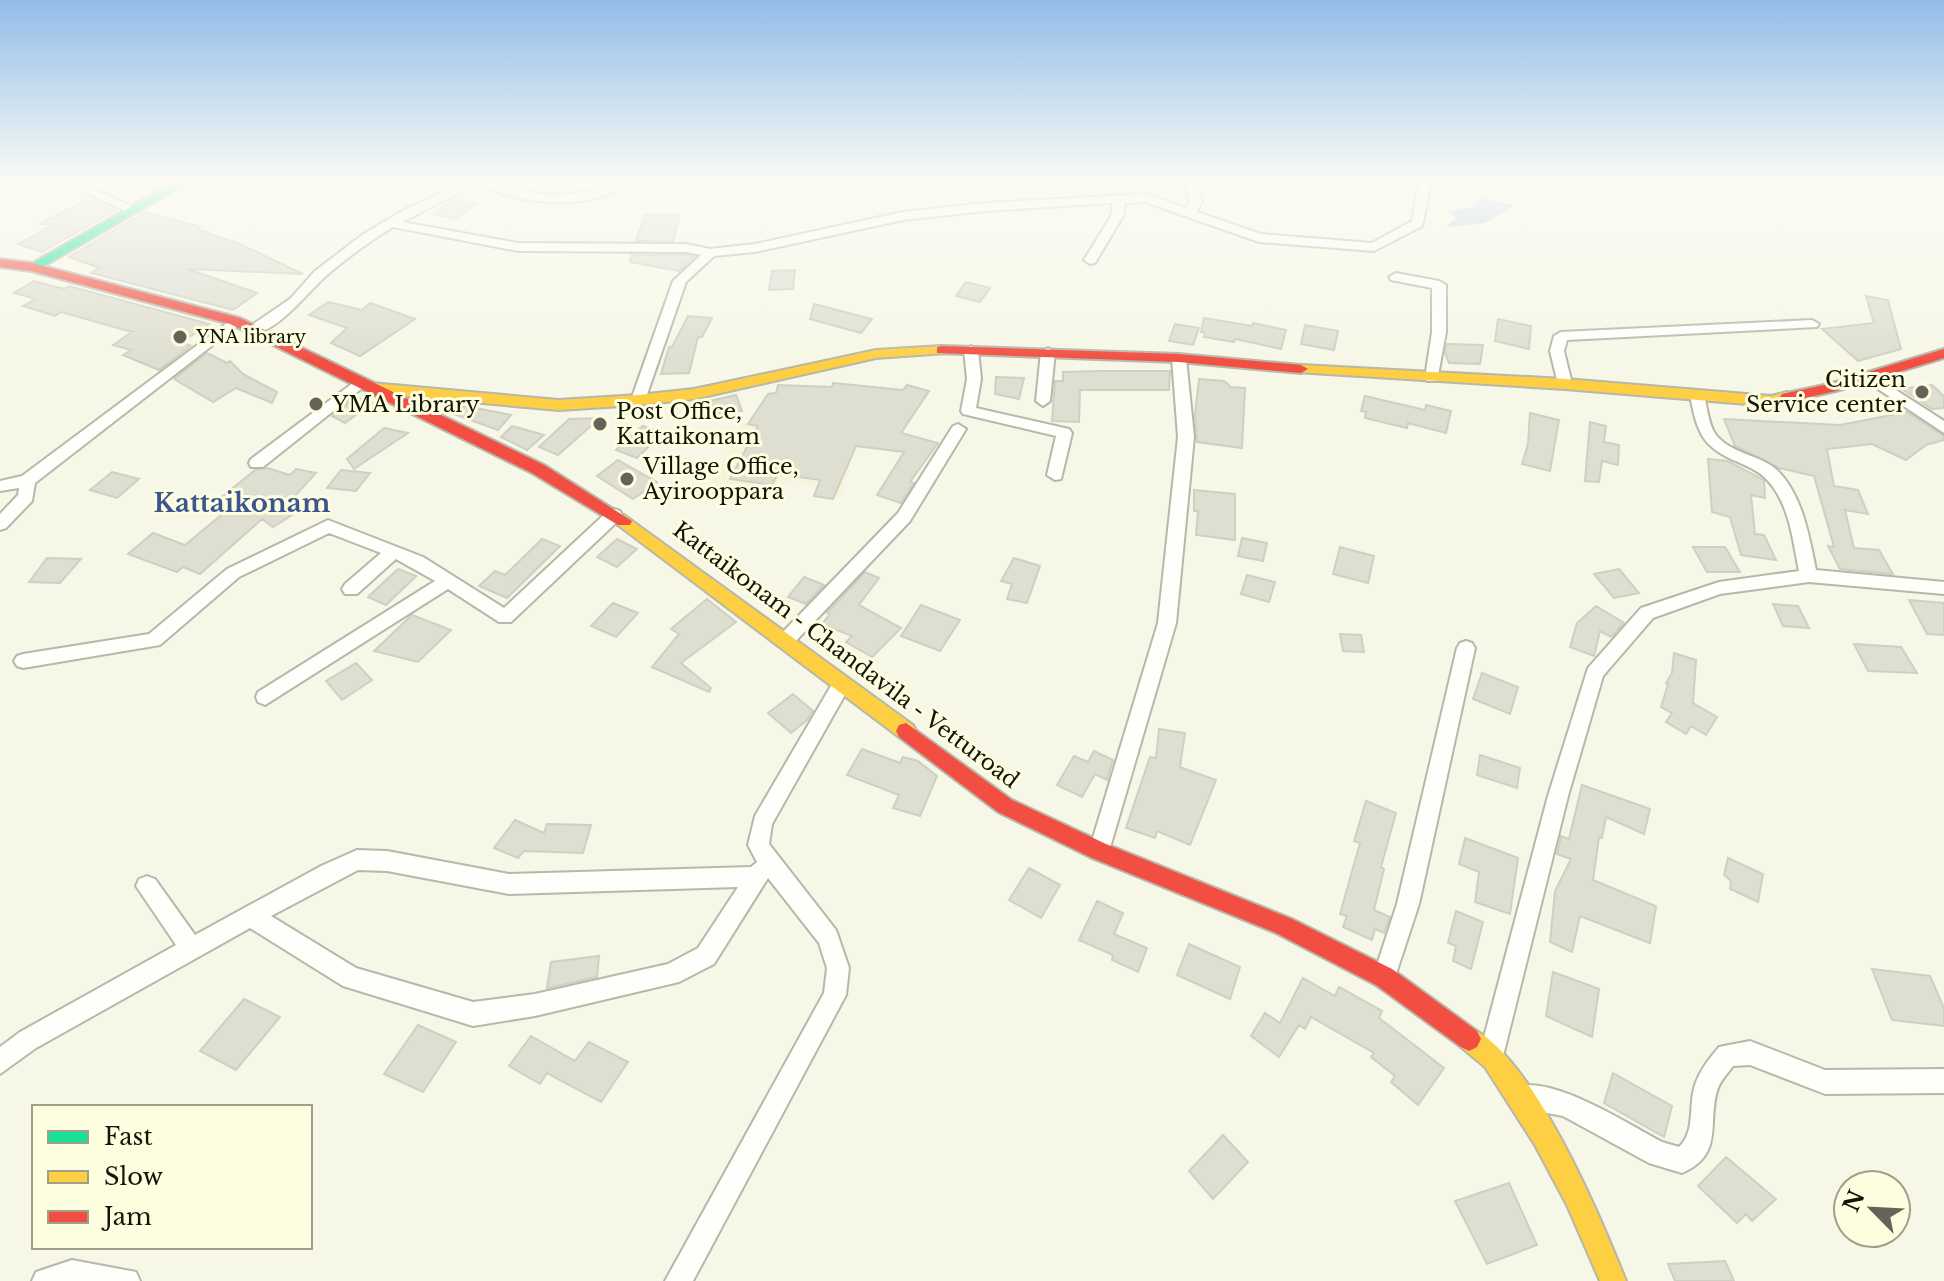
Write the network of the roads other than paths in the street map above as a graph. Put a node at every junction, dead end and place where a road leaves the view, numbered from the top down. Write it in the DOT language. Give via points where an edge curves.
graph roads {
  1 [pos="74,243"];
  2 [pos="362,243"];
  3 [pos="495,243"];
  4 [pos="779,243"];
  5 [pos="1101,243"];
  6 [pos="1320,243"];
  7 [pos="1382,243"];
  8 [pos="710,253"];
  9 [pos="1090,260"];
  10 [pos="0,263"];
  11 [pos="32,267"];
  12 [pos="1396,277"];
  13 [pos="235,321"];
  14 [pos="1812,324"];
  15 [pos="254,330"];
  16 [pos="971,350"];
  17 [pos="1048,352"];
  18 [pos="1944,353"];
  19 [pos="1179,358"];
  20 [pos="1868,376"];
  21 [pos="1432,378"];
  22 [pos="1565,384"];
  23 [pos="366,385"];
  24 [pos="1697,395"];
  25 [pos="638,400"];
  26 [pos="1043,401"];
  27 [pos="1944,428"];
  28 [pos="958,429"];
  29 [pos="257,463"];
  30 [pos="1055,475"];
  31 [pos="27,481"];
  32 [pos="0,486"];
  33 [pos="614,515"];
  34 [pos="0,524"];
  35 [pos="393,552"];
  36 [pos="1809,576"];
  37 [pos="449,580"];
  38 [pos="1944,588"];
  39 [pos="351,589"];
  40 [pos="785,641"];
  41 [pos="1466,648"];
  42 [pos="23,661"];
  43 [pos="842,684"];
  44 [pos="265,697"];
  45 [pos="1099,851"];
  46 [pos="762,868"];
  47 [pos="147,886"];
  48 [pos="251,916"];
  49 [pos="192,949"];
  50 [pos="1384,977"];
  51 [pos="1491,1056"];
  52 [pos="0,1062"];
  53 [pos="1944,1081"];
  54 [pos="1520,1097"];
  55 [pos="45,1281"];
  56 [pos="127,1281"];
  57 [pos="678,1281"];
  58 [pos="1613,1281"];
  1 -- 11 [label="main road"];
  2 -- 15 [label="street" via="320,274 295,302"];
  3 -- 8 [label="street"];
  4 -- 8 [label="street"];
  5 -- 9 [label="street"];
  6 -- 7 [label="street" via="1374,247"];
  8 -- 25 [label="street" via="680,281"];
  10 -- 11 [label="main road, Kattaikonam - Chandavila - Vetturoad"];
  11 -- 13 [label="main road, Kattaikonam - Chandavila - Vetturoad"];
  12 -- 21 [label="street" via="1439,285"];
  13 -- 15 [label="main road, Kattaikonam - Chandavila - Vetturoad"];
  13 -- 31 [label="street"];
  14 -- 22 [label="street" via="1713,330 1673,326 1561,336 1557,351"];
  15 -- 23 [label="main road, Kattaikonam - Chandavila - Vetturoad"];
  16 -- 17 [label="main road"];
  16 -- 25 [label="main road" via="876,354 694,394"];
  16 -- 30 [label="street" via="974,379 968,411 1064,433"];
  17 -- 19 [label="main road"];
  17 -- 26 [label="street"];
  18 -- 20 [label="main road"];
  19 -- 21 [label="main road"];
  19 -- 45 [label="street" via="1186,437 1167,623"];
  20 -- 24 [label="main road" via="1771,401"];
  20 -- 27 [label="street"];
  21 -- 22 [label="main road"];
  22 -- 24 [label="main road"];
  23 -- 25 [label="main road" via="559,405"];
  23 -- 29 [label="street"];
  23 -- 33 [label="main road, Kattaikonam - Chandavila - Vetturoad" via="538,469"];
  24 -- 36 [label="street" via="1712,440 1763,465 1783,489"];
  28 -- 40 [label="street" via="904,517"];
  31 -- 32 [label="street"];
  31 -- 34 [label="street" via="26,497"];
  33 -- 37 [label="street" via="505,617"];
  33 -- 40 [label="main road, Kattaikonam - Chandavila - Vetturoad"];
  35 -- 37 [label="street"];
  35 -- 39 [label="street"];
  35 -- 42 [label="street" via="328,526 233,573 154,640"];
  36 -- 38 [label="street"];
  36 -- 51 [label="street" via="1719,588 1647,613 1595,673"];
  37 -- 44 [label="street"];
  40 -- 43 [label="main road, Kattaikonam - Chandavila - Vetturoad"];
  41 -- 50 [label="street" via="1408,904"];
  43 -- 45 [label="main road, Kattaikonam - Chandavila - Vetturoad" via="1005,806"];
  43 -- 46 [label="street" via="762,822"];
  45 -- 50 [label="main road, Kattaikonam - Chandavila - Vetturoad" via="1284,926"];
  46 -- 48 [label="street" via="509,884 357,860"];
  46 -- 48 [label="street" via="706,956 671,974 473,1014 351,978"];
  46 -- 57 [label="street" via="828,937 838,968 835,995"];
  47 -- 49 [label="street"];
  48 -- 49 [label="street"];
  49 -- 52 [label="street" via="28,1040"];
  50 -- 51 [label="main road, Kattaikonam - Chandavila - Vetturoad"];
  51 -- 54 [label="main road, Kattaikonam - Chandavila - Vetturoad"];
  53 -- 54 [label="street" via="1825,1082 1750,1053 1727,1055 1708,1083 1701,1141 1682,1160 1658,1154 1566,1104"];
  54 -- 58 [label="main road, Kattaikonam - Chandavila - Vetturoad"];
  55 -- 56 [label="street" via="72,1273"];
}
